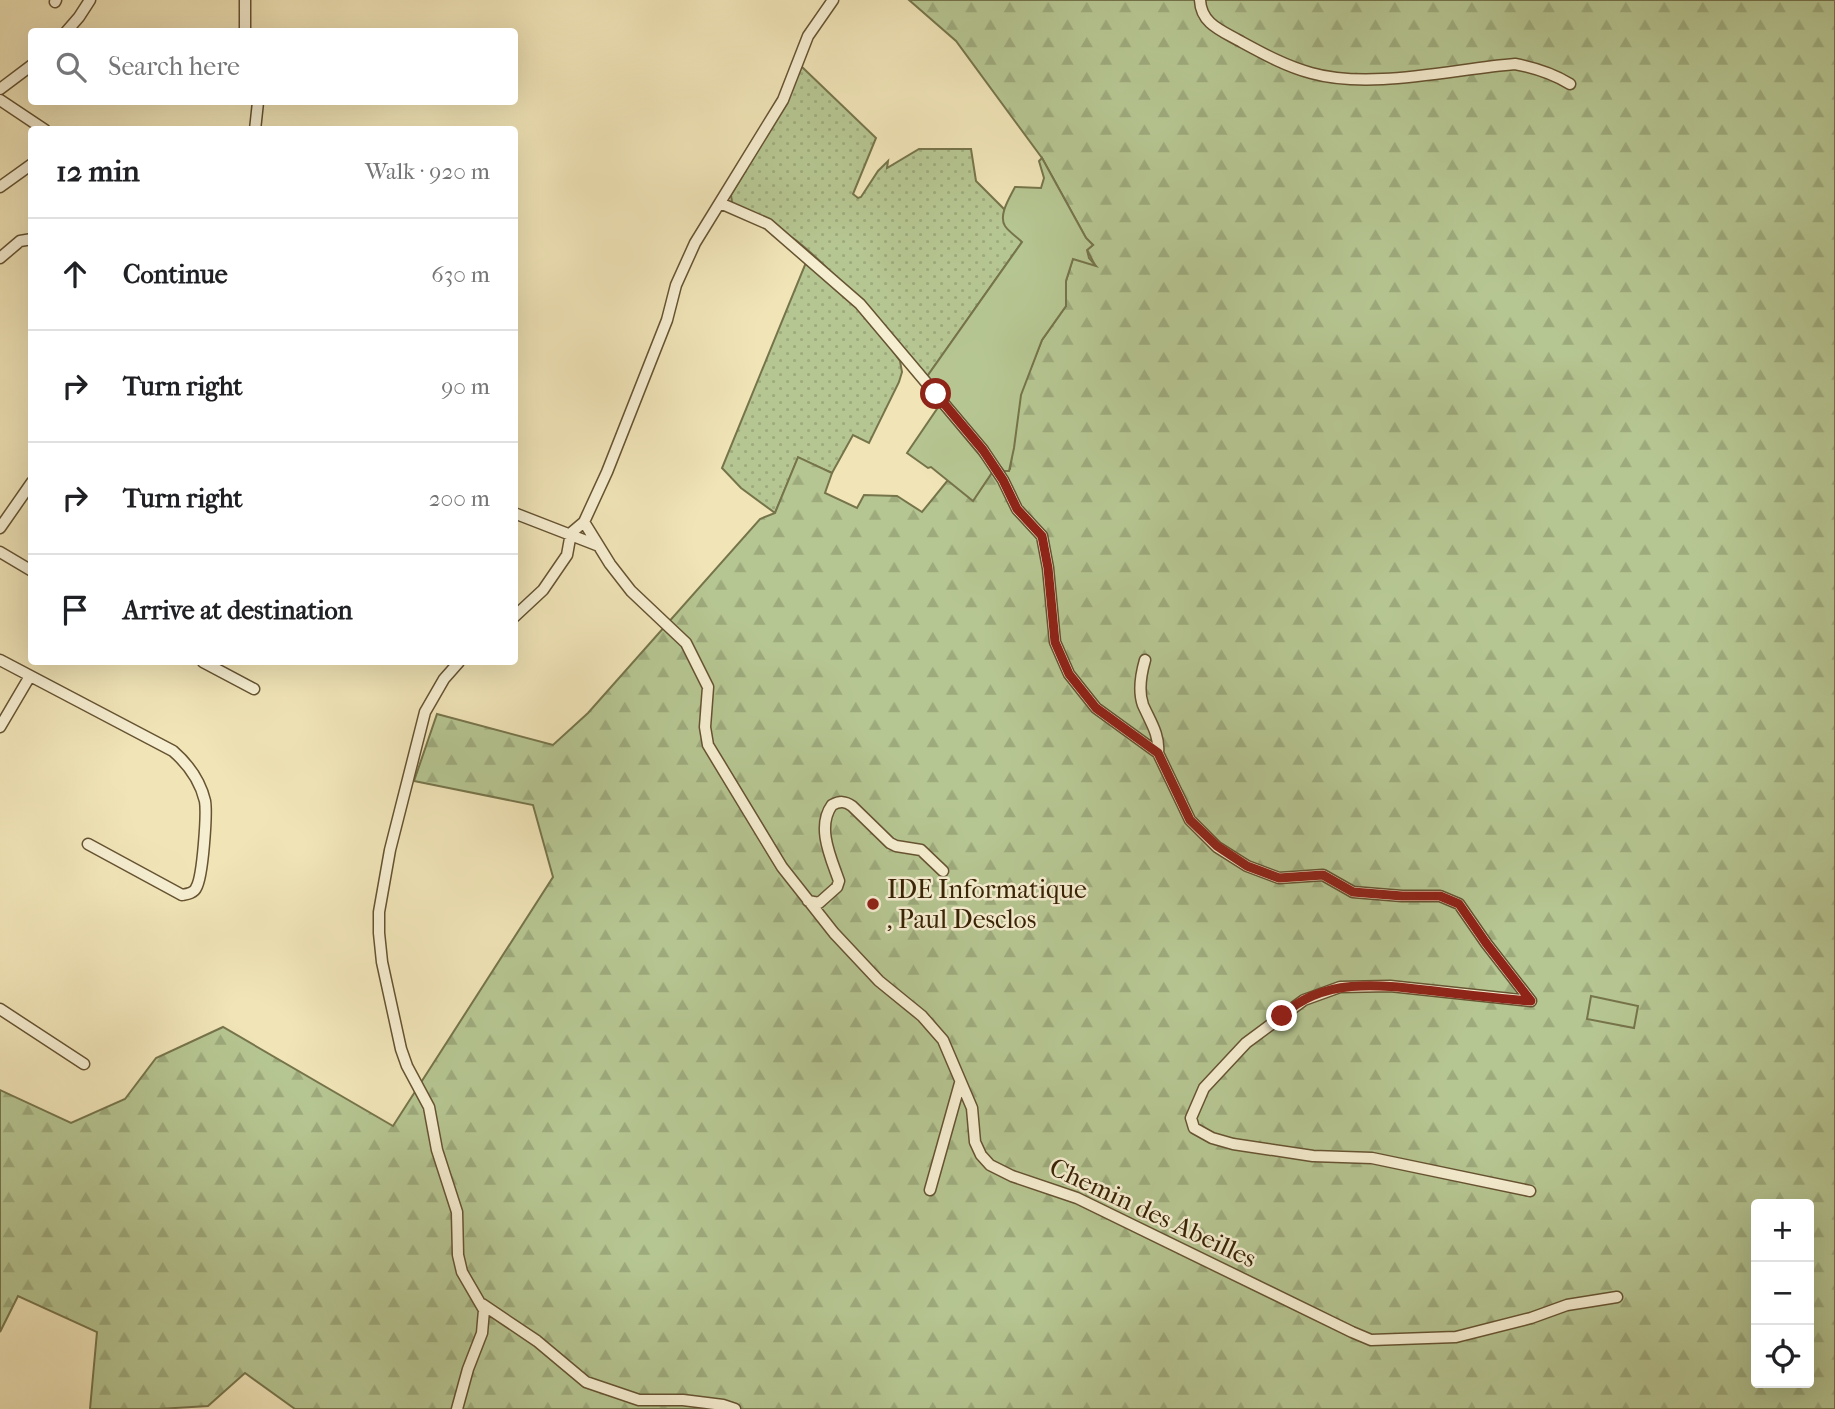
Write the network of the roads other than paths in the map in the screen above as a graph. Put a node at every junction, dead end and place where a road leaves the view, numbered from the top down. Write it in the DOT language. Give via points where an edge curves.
graph roads {
  1 [pos="90,0"];
  2 [pos="245,0"];
  3 [pos="833,0"];
  4 [pos="1200,0"];
  5 [pos="69,28"];
  6 [pos="246,28"];
  7 [pos="28,68"];
  8 [pos="1570,84"];
  9 [pos="0,89"];
  10 [pos="0,100"];
  11 [pos="258,105"];
  12 [pos="38,126"];
  13 [pos="255,126"];
  14 [pos="28,167"];
  15 [pos="0,187"];
  16 [pos="720,203"];
  17 [pos="28,239"];
  18 [pos="0,258"];
  19 [pos="28,488"];
  20 [pos="518,515"];
  21 [pos="584,522"];
  22 [pos="0,528"];
  23 [pos="570,533"];
  24 [pos="599,546"];
  25 [pos="0,552"];
  26 [pos="28,569"];
  27 [pos="518,613"];
  28 [pos="0,660"];
  29 [pos="1144,660"];
  30 [pos="209,665"];
  31 [pos="456,665"];
  32 [pos="30,676"];
  33 [pos="254,689"];
  34 [pos="0,727"];
  35 [pos="1158,753"];
  36 [pos="88,844"];
  37 [pos="943,871"];
  38 [pos="808,901"];
  39 [pos="0,1009"];
  40 [pos="84,1064"];
  41 [pos="960,1083"];
  42 [pos="930,1190"];
  43 [pos="1530,1191"];
  44 [pos="1617,1297"];
  45 [pos="482,1304"];
  46 [pos="457,1409"];
  47 [pos="735,1409"];
  1 -- 5 [label="street"];
  2 -- 6 [label="street"];
  3 -- 16 [label="street" via="808,36 783,100"];
  4 -- 8 [label="street" via="1201,12 1215,27 1276,61 1313,74 1361,80 1515,64 1555,74"];
  7 -- 9 [label="street"];
  10 -- 12 [label="street"];
  11 -- 13 [label="street"];
  14 -- 15 [label="street"];
  16 -- 21 [label="street" via="676,285 667,320"];
  16 -- 35 [label="street" via="768,224 860,304 983,450 1017,509 1042,536 1055,642 1069,674 1096,708"];
  17 -- 18 [label="street" via="20,240"];
  19 -- 22 [label="street"];
  20 -- 23 [label="street"];
  21 -- 23 [label="street"];
  21 -- 24 [label="street, Chemin des Abeilles"];
  23 -- 24 [label="street"];
  23 -- 27 [label="street" via="567,555 543,590"];
  24 -- 38 [label="street, Chemin des Abeilles" via="631,591 686,643 708,687 708,745 782,867"];
  25 -- 26 [label="street"];
  28 -- 32 [label="street"];
  29 -- 35 [label="street" via="1142,702 1155,731"];
  30 -- 33 [label="street"];
  31 -- 45 [label="street" via="425,712 390,850 379,933 401,1049 429,1107 457,1212 458,1255"];
  32 -- 34 [label="street"];
  32 -- 36 [label="street" via="173,751 198,780 205,802 204,841 197,888 190,893 182,895"];
  35 -- 43 [label="street" via="1190,820 1247,866 1279,878 1323,875 1353,892 1440,896 1459,904 1531,1001 1390,986 1340,987 1304,999 1246,1043 1204,1088 1191,1118 1194,1128 1233,1144 1313,1156 1372,1158"];
  37 -- 38 [label="street" via="921,850 896,846 847,802 839,802 826,812 824,830 839,881 819,903"];
  38 -- 41 [label="street, Chemin des Abeilles" via="879,981 943,1040"];
  39 -- 40 [label="street"];
  41 -- 42 [label="street"];
  41 -- 44 [label="street, Chemin des Abeilles" via="972,1108 975,1142 990,1165 1077,1198 1371,1340 1456,1338 1567,1305"];
  45 -- 46 [label="street" via="482,1333"];
  45 -- 47 [label="street" via="586,1382 639,1400"];
}
